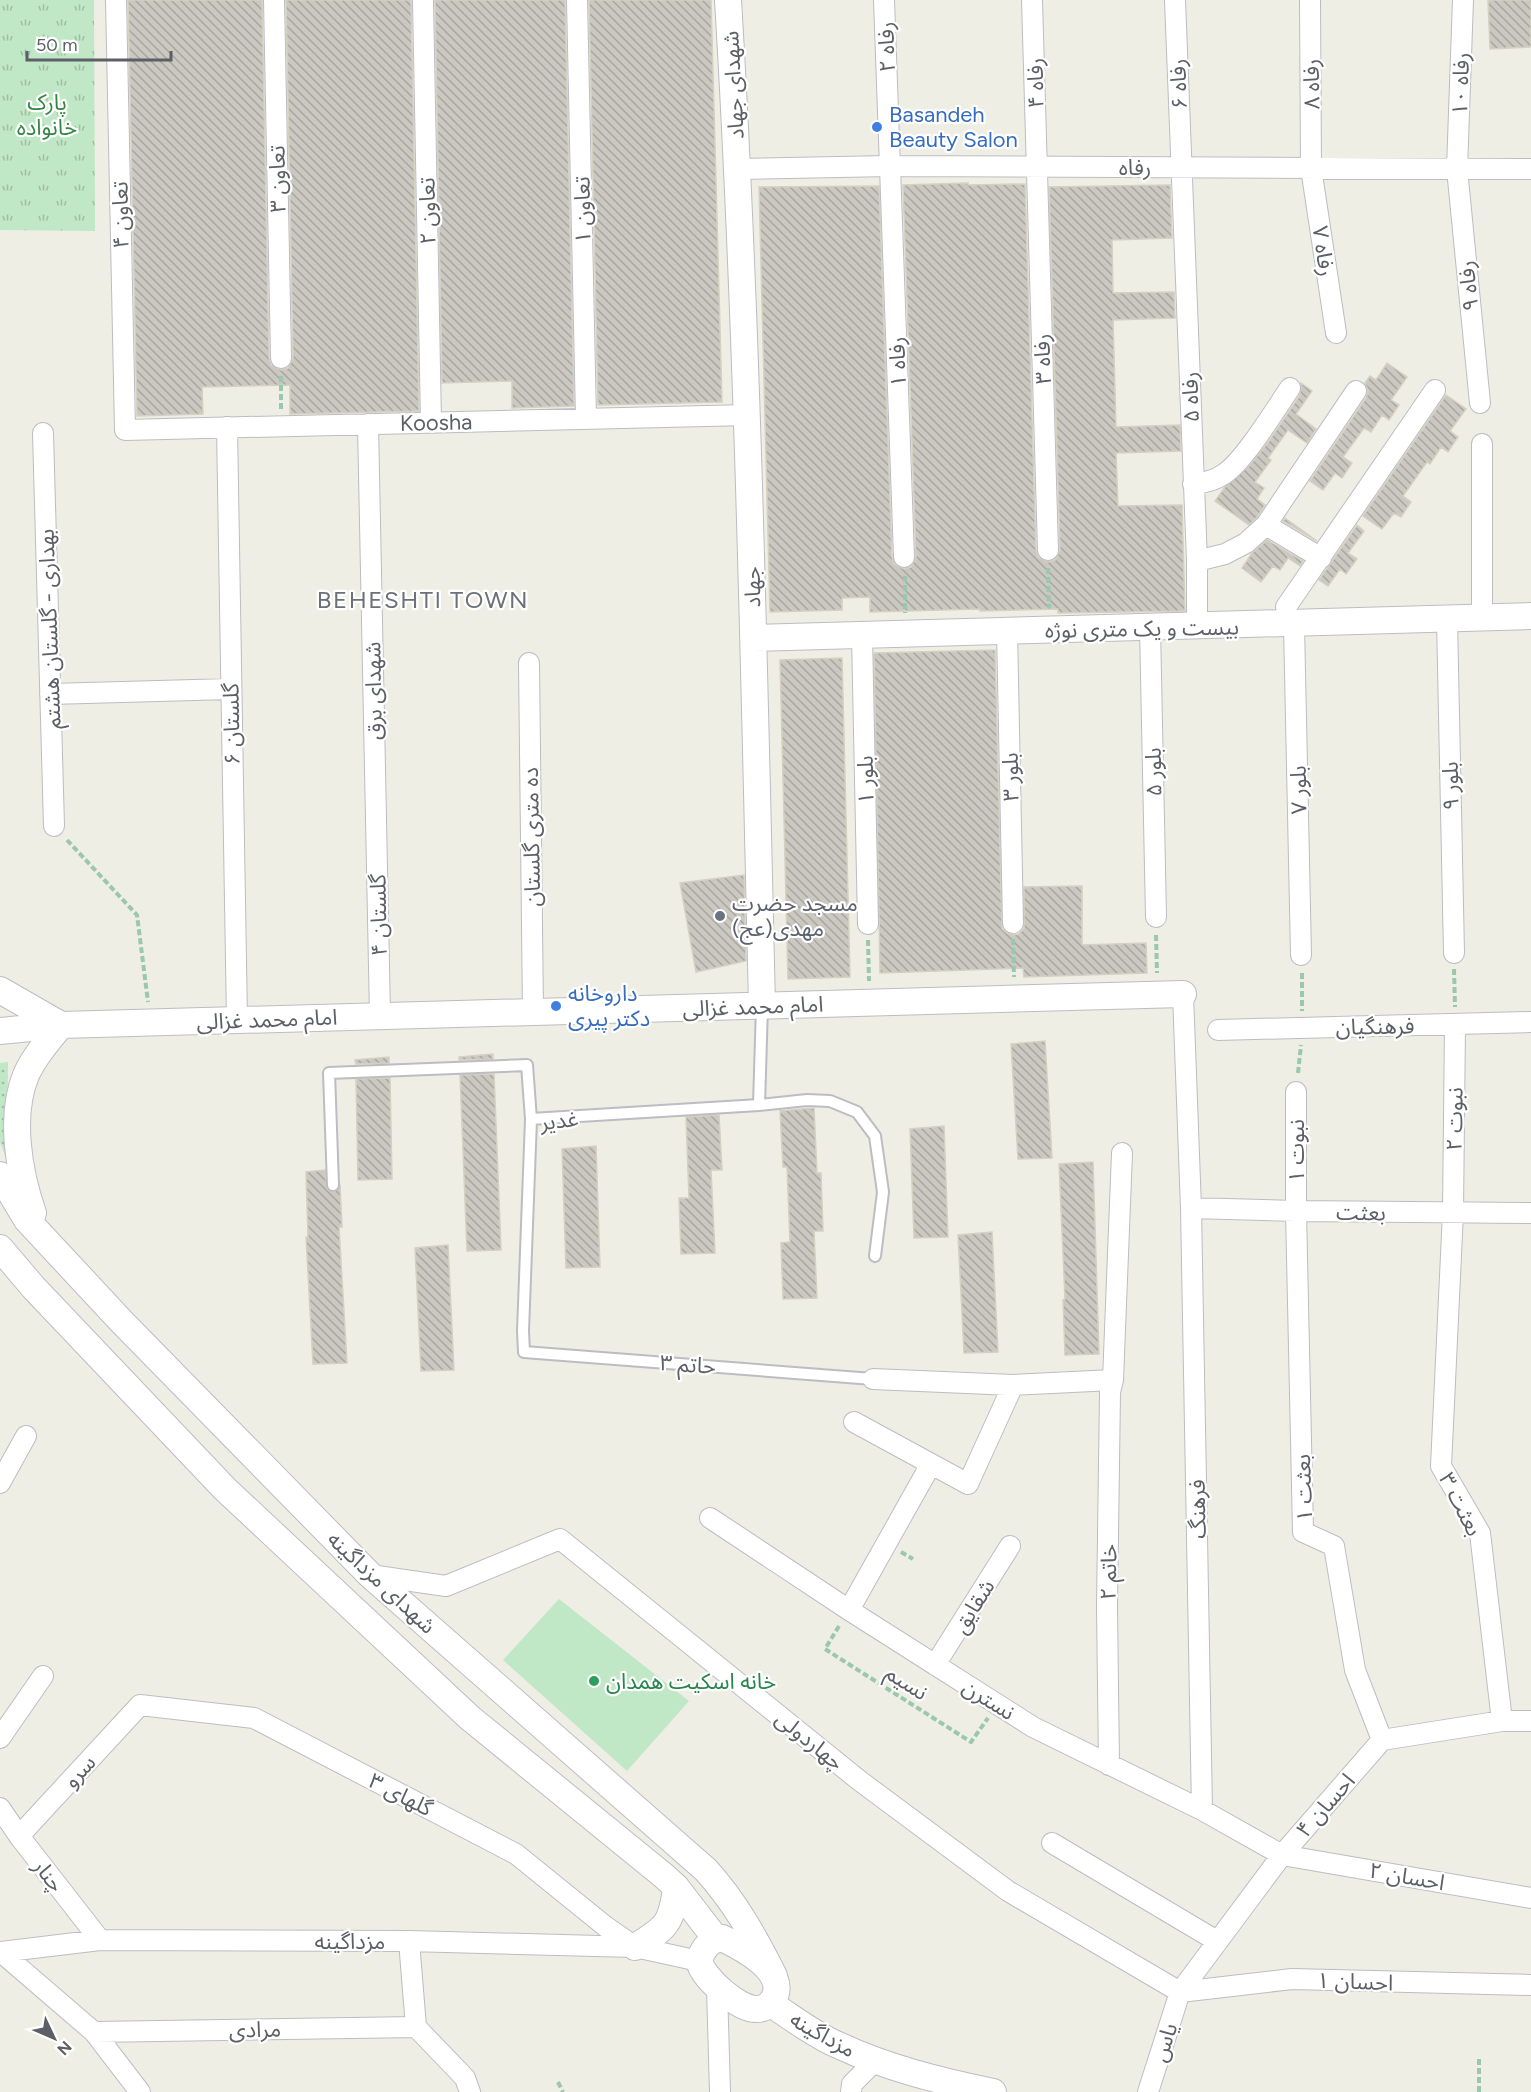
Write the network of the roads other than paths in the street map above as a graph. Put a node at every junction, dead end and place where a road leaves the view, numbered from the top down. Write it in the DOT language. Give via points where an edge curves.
graph roads {
  1 [pos="116,0"];
  2 [pos="274,0"];
  3 [pos="423,0"];
  4 [pos="577,0"];
  5 [pos="728,0"];
  6 [pos="884,0"];
  7 [pos="1032,0"];
  8 [pos="1175,0"];
  9 [pos="1310,0"];
  10 [pos="1463,0"];
  11 [pos="890,166"];
  12 [pos="1037,167"];
  13 [pos="1181,168"];
  14 [pos="1311,168"];
  15 [pos="738,169"];
  16 [pos="1457,169"];
  17 [pos="1531,169"];
  18 [pos="1336,333"];
  19 [pos="280,358"];
  20 [pos="1290,388"];
  21 [pos="1435,390"];
  22 [pos="1356,391"];
  23 [pos="1480,403"];
  24 [pos="748,415"];
  25 [pos="586,419"];
  26 [pos="431,422"];
  27 [pos="368,424"];
  28 [pos="227,427"];
  29 [pos="125,430"];
  30 [pos="43,433"];
  31 [pos="1482,444"];
  32 [pos="1193,484"];
  33 [pos="1266,525"];
  34 [pos="1048,550"];
  35 [pos="904,557"];
  36 [pos="1321,558"];
  37 [pos="1197,561"];
  38 [pos="1290,616"];
  39 [pos="1531,616"];
  40 [pos="1482,618"];
  41 [pos="1447,619"];
  42 [pos="1197,626"];
  43 [pos="1150,627"];
  44 [pos="1007,631"];
  45 [pos="862,635"];
  46 [pos="754,638"];
  47 [pos="529,663"];
  48 [pos="230,689"];
  49 [pos="50,694"];
  50 [pos="376,815"];
  51 [pos="54,826"];
  52 [pos="1156,917"];
  53 [pos="1013,923"];
  54 [pos="868,924"];
  55 [pos="1454,953"];
  56 [pos="1301,955"];
  57 [pos="0,990"];
  58 [pos="1183,994"];
  59 [pos="762,1005"];
  60 [pos="533,1012"];
  61 [pos="380,1016"];
  62 [pos="237,1020"];
  63 [pos="1531,1022"];
  64 [pos="1455,1024"];
  65 [pos="61,1025"];
  66 [pos="1218,1030"];
  67 [pos="0,1031"];
  68 [pos="1296,1092"];
  69 [pos="759,1105"];
  70 [pos="531,1119"];
  71 [pos="1122,1153"];
  72 [pos="0,1174"];
  73 [pos="333,1185"];
  74 [pos="1191,1208"];
  75 [pos="1296,1211"];
  76 [pos="1453,1213"];
  77 [pos="1531,1213"];
  78 [pos="41,1235"];
  79 [pos="0,1248"];
  80 [pos="875,1256"];
  81 [pos="523,1331"];
  82 [pos="873,1379"];
  83 [pos="1113,1380"];
  84 [pos="1013,1385"];
  85 [pos="854,1422"];
  86 [pos="26,1436"];
  87 [pos="931,1464"];
  88 [pos="0,1483"];
  89 [pos="710,1518"];
  90 [pos="1010,1546"];
  91 [pos="370,1575"];
  92 [pos="849,1610"];
  93 [pos="935,1665"];
  94 [pos="43,1676"];
  95 [pos="140,1705"];
  96 [pos="1502,1721"];
  97 [pos="1531,1721"];
  98 [pos="0,1738"];
  99 [pos="1382,1740"];
  100 [pos="1109,1765"];
  101 [pos="0,1808"];
  102 [pos="1202,1810"];
  103 [pos="19,1836"];
  104 [pos="1052,1843"];
  105 [pos="1282,1855"];
  106 [pos="675,1887"];
  107 [pos="1531,1898"];
  108 [pos="716,1939"];
  109 [pos="100,1940"];
  110 [pos="409,1941"];
  111 [pos="1217,1941"];
  112 [pos="635,1947"];
  113 [pos="0,1952"];
  114 [pos="699,1961"];
  115 [pos="774,1976"];
  116 [pos="1531,1985"];
  117 [pos="717,1988"];
  118 [pos="1180,1992"];
  119 [pos="771,2004"];
  120 [pos="416,2027"];
  121 [pos="94,2032"];
  122 [pos="875,2061"];
  123 [pos="140,2092"];
  124 [pos="470,2092"];
  125 [pos="720,2092"];
  126 [pos="851,2092"];
  127 [pos="993,2092"];
  128 [pos="1148,2092"];
  1 -- 29 [label="street, تعاون ۴"];
  2 -- 19 [label="street, تعاون ۳"];
  3 -- 26 [label="street, تعاون ۲"];
  4 -- 25 [label="street, تعاون ۱"];
  5 -- 15 [label="street, شهدای جهاد"];
  6 -- 11 [label="street, رفاه ۲"];
  7 -- 12 [label="street, رفاه ۴"];
  8 -- 13 [label="street, رفاه ۶"];
  9 -- 14 [label="street, رفاه ۸"];
  10 -- 16 [label="street, رفاه ۱۰"];
  11 -- 12 [label="street, رفاه"];
  11 -- 15 [label="street, رفاه"];
  11 -- 35 [label="street, رفاه ۱"];
  12 -- 13 [label="street, رفاه"];
  12 -- 34 [label="street, رفاه ۳"];
  13 -- 14 [label="street, رفاه"];
  13 -- 32 [label="street, رفاه ۵"];
  14 -- 16 [label="street, رفاه"];
  14 -- 18 [label="street, رفاه ۷"];
  15 -- 24 [label="street, جهاد"];
  16 -- 17 [label="street, رفاه"];
  16 -- 23 [label="street, رفاه ۹"];
  20 -- 32 [label="street" via="1226,473 1209,483"];
  21 -- 36 [label="street"];
  22 -- 33 [label="street"];
  24 -- 25 [label="street, Koosha"];
  24 -- 46 [label="street, جهاد"];
  25 -- 26 [label="street, Koosha"];
  26 -- 27 [label="street, Koosha"];
  27 -- 28 [label="street, Koosha"];
  27 -- 50 [label="street, شهدای برق"];
  28 -- 29 [label="street, Koosha"];
  28 -- 48 [label="street, گلستان ۶"];
  30 -- 49 [label="street, بهداری - گلستان هشتم"];
  31 -- 40 [label="street"];
  32 -- 37 [label="street, رفاه ۵"];
  33 -- 36 [label="street"];
  33 -- 37 [label="street" via="1246,543 1225,554"];
  36 -- 38 [label="street"];
  37 -- 42 [label="street, رفاه ۵"];
  38 -- 41 [label="street, بیست و یک متری نوژه"];
  38 -- 42 [label="street, بیست و یک متری نوژه"];
  38 -- 56 [label="street, بلور ۷"];
  39 -- 40 [label="street, بیست و یک متری نوژه"];
  40 -- 41 [label="street, بیست و یک متری نوژه"];
  41 -- 55 [label="street, بلور ۹"];
  42 -- 43 [label="street, بیست و یک متری نوژه"];
  43 -- 44 [label="street, بیست و یک متری نوژه"];
  43 -- 52 [label="street, بلور ۵"];
  44 -- 45 [label="street, بیست و یک متری نوژه"];
  44 -- 53 [label="street, بلور ۳"];
  45 -- 46 [label="street, بیست و یک متری نوژه"];
  45 -- 54 [label="street, بلور ۱"];
  46 -- 59 [label="street, جهاد"];
  47 -- 60 [label="street, ده متری گلستان"];
  48 -- 49 [label="street"];
  48 -- 62 [label="street, گلستان ۶"];
  49 -- 51 [label="street, بهداری - گلستان هشتم"];
  50 -- 61 [label="street, گلستان ۴"];
  57 -- 65 [label="street"];
  58 -- 59 [label="street, امام محمد غزالی"];
  58 -- 74 [label="street, امام محمد غزالی"];
  59 -- 60 [label="street, امام محمد غزالی"];
  59 -- 69 [label="lane"];
  60 -- 61 [label="street, امام محمد غزالی"];
  61 -- 62 [label="street, امام محمد غزالی"];
  62 -- 65 [label="street, امام محمد غزالی"];
  63 -- 64 [label="street, فرهنگیان"];
  64 -- 66 [label="street, فرهنگیان"];
  64 -- 76 [label="street, نبوت ۲"];
  65 -- 67 [label="street, امام محمد غزالی"];
  65 -- 78 [label="street" via="26,1076 16,1135 27,1195"];
  68 -- 75 [label="street, نبوت ۱"];
  69 -- 70 [label="lane, غدیر"];
  69 -- 80 [label="lane, غدیر" via="830,1101 857,1112 875,1136 883,1192"];
  70 -- 73 [label="lane" via="527,1065 329,1073"];
  70 -- 81 [label="lane, غدیر"];
  71 -- 83 [label="street, خاتم ۲"];
  72 -- 78 [label="street, شهدای مزداگینه" via="27,1220"];
  74 -- 75 [label="street, بعثت"];
  74 -- 102 [label="street, فرهنگ"];
  75 -- 76 [label="street, بعثت"];
  75 -- 99 [label="street, بعثت ۱" via="1303,1532 1334,1546 1355,1670"];
  76 -- 77 [label="street, بعثت"];
  76 -- 96 [label="street, بعثت ۳" via="1441,1466 1480,1533"];
  78 -- 91 [label="street, شهدای مزداگینه"];
  79 -- 106 [label="street, شهدای مزداگینه" via="225,1489 470,1718"];
  81 -- 82 [label="lane, حاتم ۳" via="524,1352"];
  82 -- 84 [label="street"];
  83 -- 84 [label="street"];
  83 -- 100 [label="street, خاتم ۲" via="1107,1607"];
  84 -- 87 [label="street" via="968,1484"];
  85 -- 87 [label="street"];
  86 -- 88 [label="street"];
  87 -- 92 [label="street"];
  89 -- 92 [label="street, نسترن"];
  90 -- 93 [label="street, شقایق"];
  91 -- 115 [label="street, شهدای مزداگینه" via="706,1870 754,1936"];
  91 -- 118 [label="street, چهاردولی" via="446,1586 560,1539 860,1781 1008,1891"];
  92 -- 93 [label="street, نسترن"];
  93 -- 100 [label="street, نسترن" via="1033,1727"];
  94 -- 98 [label="street"];
  95 -- 103 [label="street, سرو"];
  95 -- 112 [label="street, گلهای ۳" via="254,1718 516,1854"];
  96 -- 97 [label="street"];
  96 -- 99 [label="street"];
  99 -- 105 [label="street, احسان ۴"];
  100 -- 102 [label="street, نسترن"];
  101 -- 103 [label="street, چنار"];
  102 -- 105 [label="street, نسترن"];
  103 -- 109 [label="street, چنار"];
  104 -- 111 [label="street"];
  105 -- 107 [label="street, احسان ۲"];
  105 -- 111 [label="street, احسان ۴"];
  106 -- 108 [label="street, شهدای مزداگینه"];
  106 -- 112 [label="street" via="673,1911 664,1927"];
  108 -- 114 [label="street" via="708,1943"];
  108 -- 115 [label="street" via="742,1947"];
  109 -- 110 [label="street, مزداگینه"];
  109 -- 113 [label="street, مزداگینه"];
  110 -- 112 [label="street, مزداگینه"];
  110 -- 120 [label="street"];
  111 -- 118 [label="street, احسان ۴"];
  112 -- 114 [label="street, مزداگینه"];
  113 -- 121 [label="street"];
  114 -- 117 [label="street" via="705,1976"];
  115 -- 119 [label="street" via="777,1993"];
  116 -- 118 [label="street, احسان ۱" via="1292,1979"];
  117 -- 119 [label="street" via="753,2010"];
  117 -- 125 [label="street"];
  118 -- 128 [label="street, یاس"];
  119 -- 122 [label="street, مزداگینه" via="821,2037"];
  120 -- 121 [label="street, مرادی"];
  120 -- 124 [label="street" via="465,2078"];
  121 -- 123 [label="street"];
  122 -- 126 [label="street, مزداگینه" via="852,2084"];
  122 -- 127 [label="street, مزداگینه"];
}
